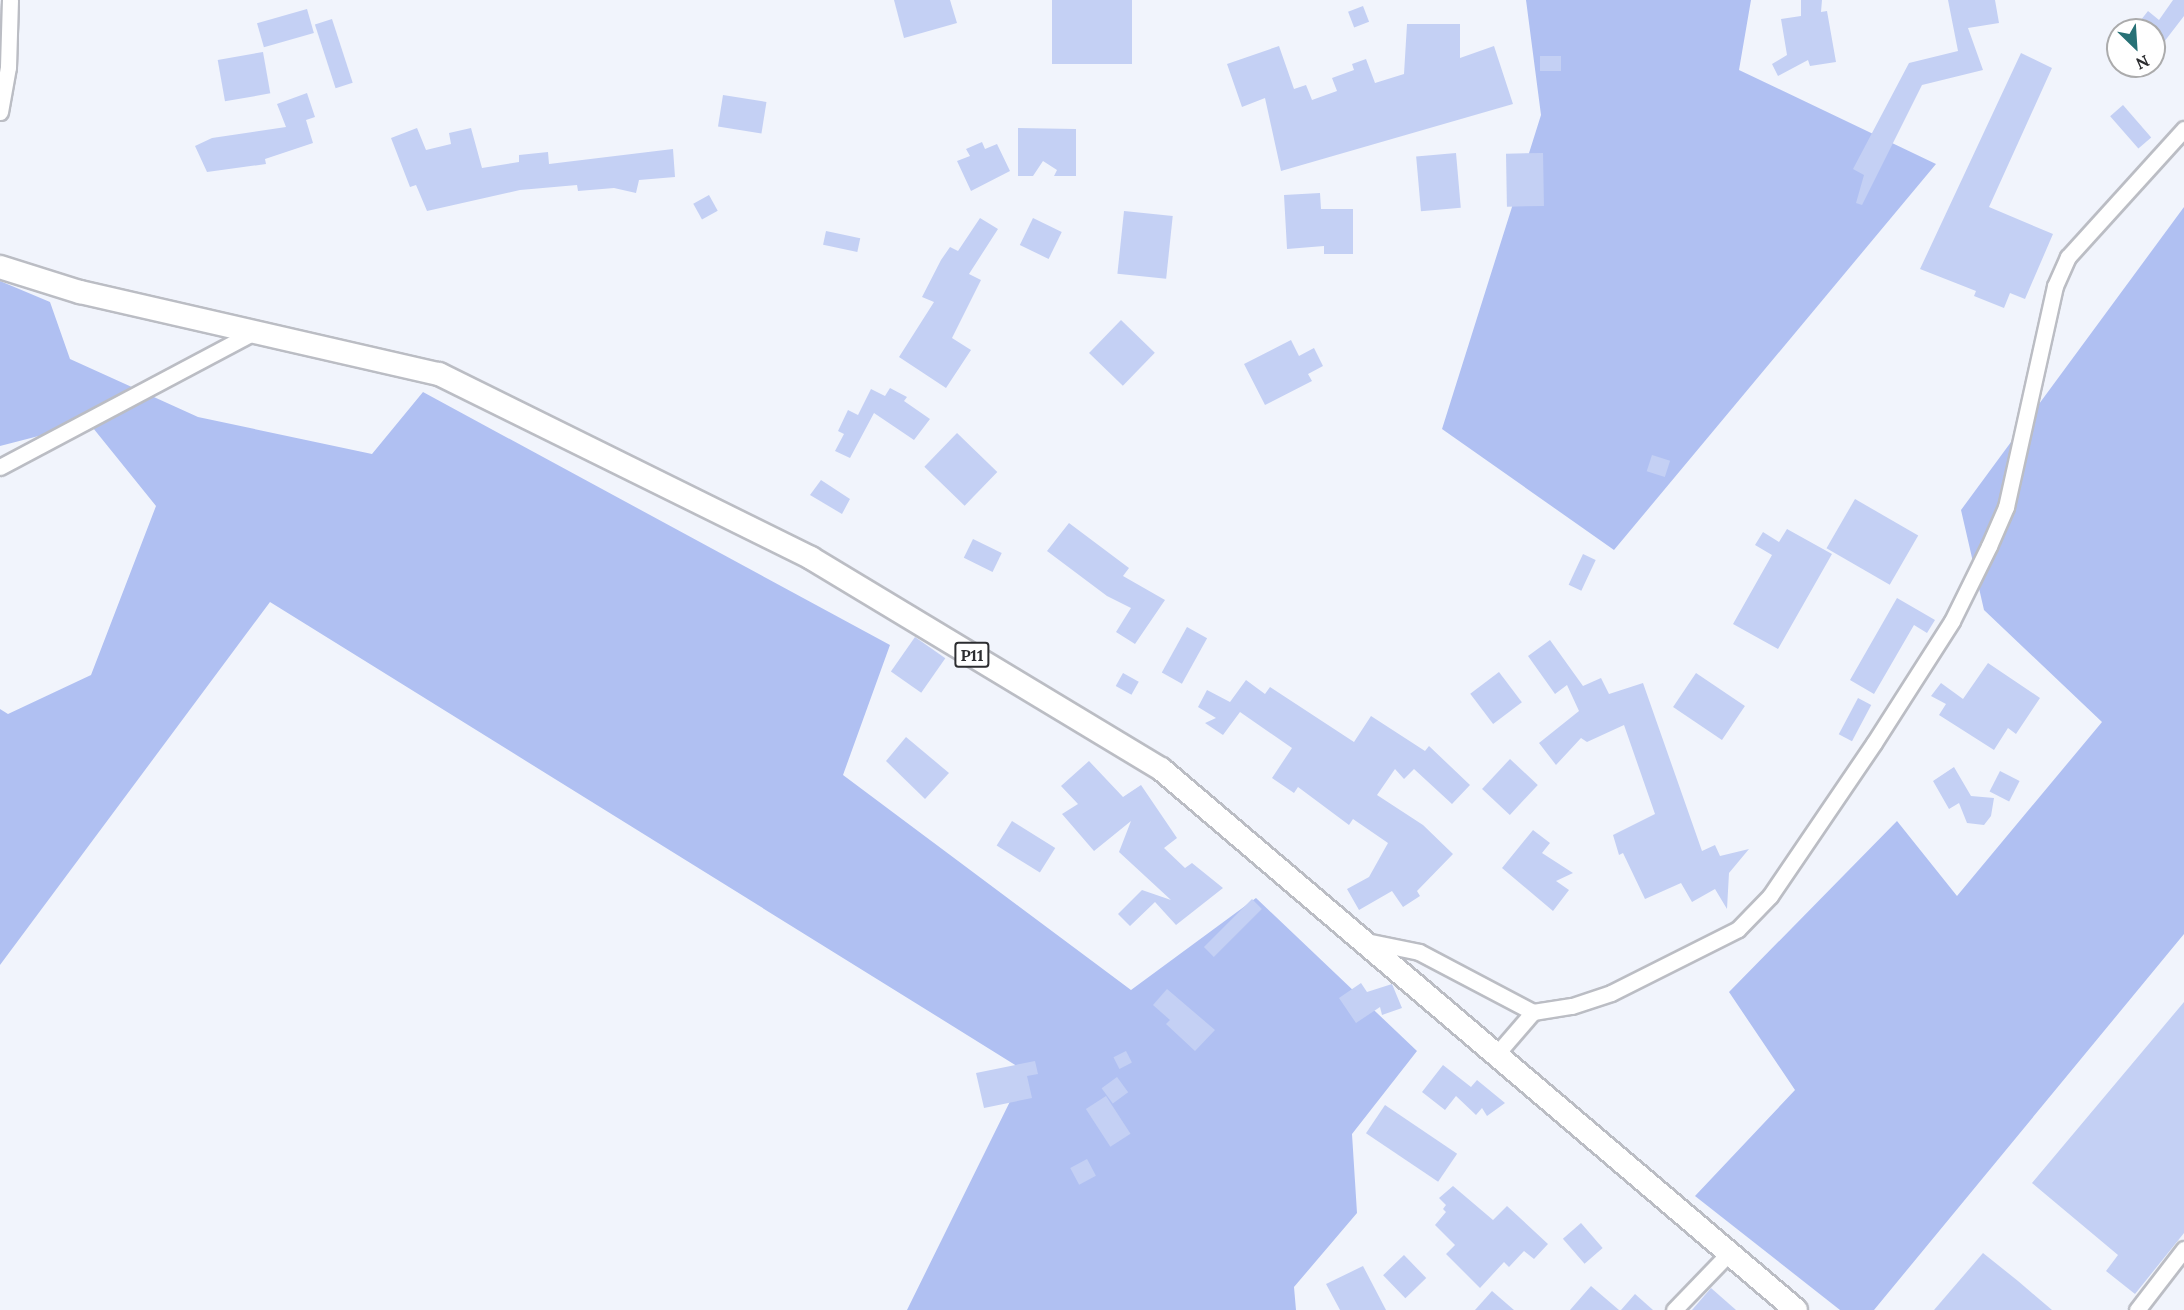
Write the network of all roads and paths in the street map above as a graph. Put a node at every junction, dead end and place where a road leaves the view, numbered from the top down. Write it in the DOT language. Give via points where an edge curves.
graph roads {
  1 [pos="10,0"];
  2 [pos="0,112"];
  3 [pos="2184,129"];
  4 [pos="0,267"];
  5 [pos="254,332"];
  6 [pos="0,467"];
  7 [pos="1365,941"];
  8 [pos="1533,1012"];
  9 [pos="1496,1056"];
  10 [pos="2184,1249"];
  11 [pos="1728,1254"];
  12 [pos="1674,1310"];
  13 [pos="1796,1310"];
  14 [pos="2137,1310"];
  1 -- 2 [label="street" via="8,67"];
  3 -- 8 [label="street" via="2068,258 2055,286 2006,507 1989,546 1952,621 1770,896 1738,929 1695,954 1611,993"];
  4 -- 5 [label="main road, P11" via="80,292"];
  5 -- 6 [label="street"];
  5 -- 7 [label="main road, P11" via="439,374 811,558 1161,769"];
  7 -- 8 [label="street" via="1419,952"];
  7 -- 9 [label="main road, P11"];
  8 -- 9 [label="street"];
  9 -- 11 [label="main road, P11"];
  10 -- 14 [label="street"];
  11 -- 12 [label="street"];
  11 -- 13 [label="main road, P11"];
}
